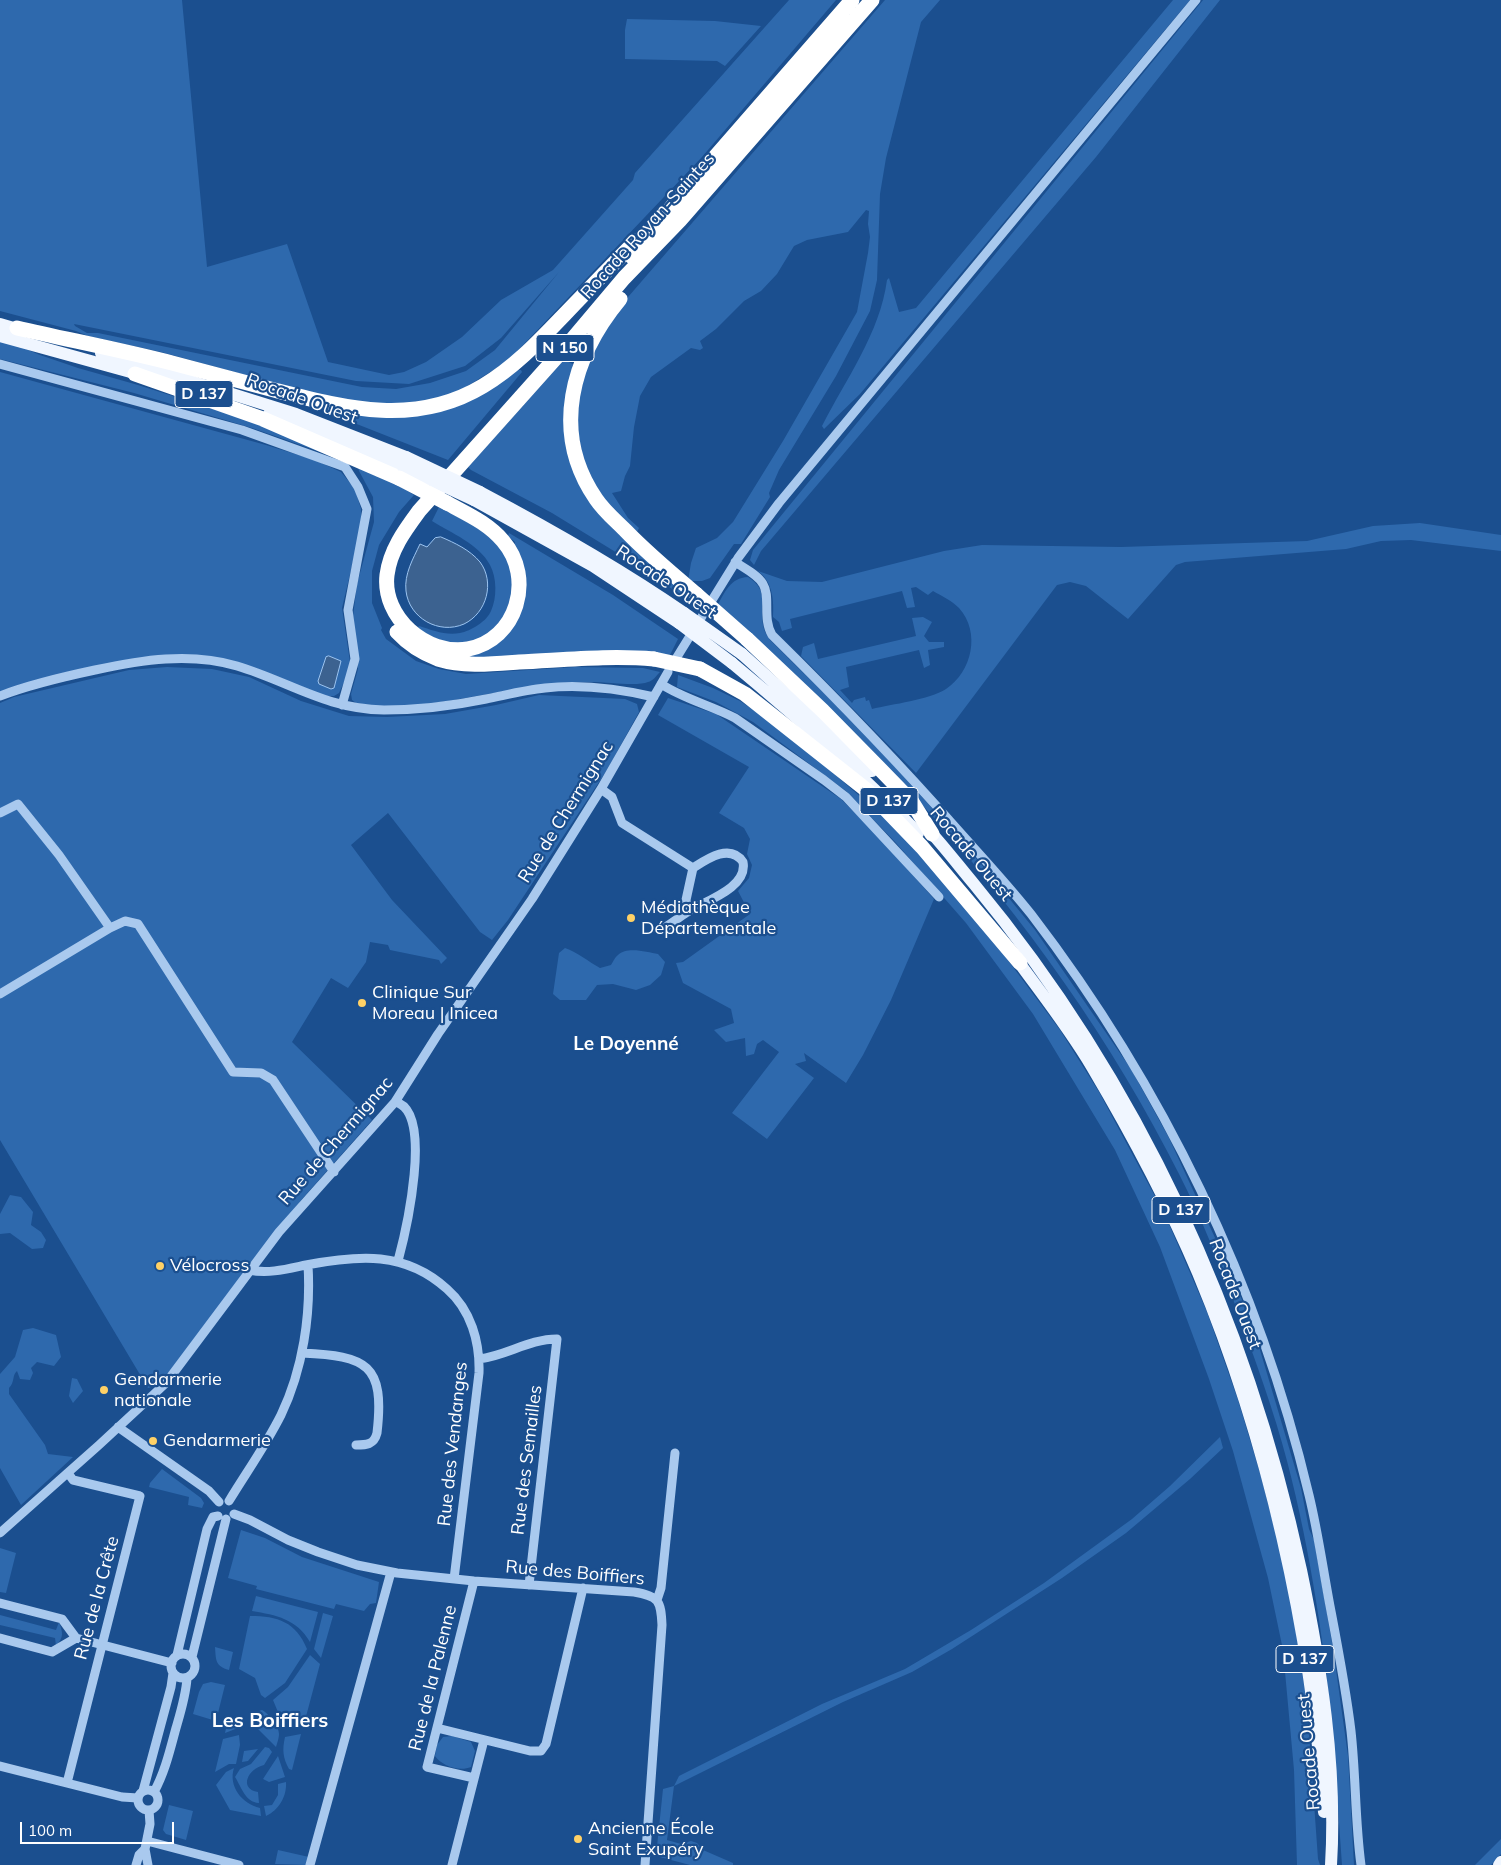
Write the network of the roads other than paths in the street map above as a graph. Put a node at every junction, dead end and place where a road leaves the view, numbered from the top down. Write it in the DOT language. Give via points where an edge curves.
graph roads {
  1 [pos="852,0"];
  2 [pos="872,0"];
  3 [pos="1196,0"];
  4 [pos="675,203"];
  5 [pos="680,220"];
  6 [pos="0,324"];
  7 [pos="17,328"];
  8 [pos="0,336"];
  9 [pos="0,364"];
  10 [pos="135,374"];
  11 [pos="403,468"];
  12 [pos="735,562"];
  13 [pos="677,657"];
  14 [pos="737,659"];
  15 [pos="668,672"];
  16 [pos="661,684"];
  17 [pos="0,696"];
  18 [pos="654,697"];
  19 [pos="342,705"];
  20 [pos="601,790"];
  21 [pos="0,813"];
  22 [pos="932,834"];
  23 [pos="693,868"];
  24 [pos="939,897"];
  25 [pos="688,912"];
  26 [pos="110,928"];
  27 [pos="664,928"];
  28 [pos="1020,963"];
  29 [pos="0,994"];
  30 [pos="395,1102"];
  31 [pos="334,1172"];
  32 [pos="398,1262"];
  33 [pos="308,1265"];
  34 [pos="249,1270"];
  35 [pos="302,1353"];
  36 [pos="479,1359"];
  37 [pos="118,1427"];
  38 [pos="356,1445"];
  39 [pos="675,1453"];
  40 [pos="68,1473"];
  41 [pos="229,1501"];
  42 [pos="219,1502"];
  43 [pos="226,1516"];
  44 [pos="0,1533"];
  45 [pos="390,1572"];
  46 [pos="454,1579"];
  47 [pos="474,1581"];
  48 [pos="529,1585"];
  49 [pos="583,1588"];
  50 [pos="657,1600"];
  51 [pos="0,1603"];
  52 [pos="0,1638"];
  53 [pos="76,1638"];
  54 [pos="102,1645"];
  55 [pos="192,1657"];
  56 [pos="174,1659"];
  57 [pos="173,1673"];
  58 [pos="187,1678"];
  59 [pos="437,1728"];
  60 [pos="484,1740"];
  61 [pos="0,1766"];
  62 [pos="474,1778"];
  63 [pos="66,1783"];
  64 [pos="154,1792"];
  65 [pos="140,1795"];
  66 [pos="149,1810"];
  67 [pos="146,1845"];
  68 [pos="136,1865"];
  69 [pos="148,1865"];
  70 [pos="239,1865"];
  71 [pos="310,1865"];
  72 [pos="452,1865"];
  73 [pos="646,1865"];
  74 [pos="1331,1865"];
  75 [pos="1361,1865"];
  1 -- 4 [label="highway, Rocade Royan-Saintes / N 150"];
  2 -- 5 [label="highway, Rocade Royan-Saintes / N 150"];
  3 -- 12 [label="street" via="779,503"];
  4 -- 7 [label="highway" via="511,366 482,387 425,408 395,411 332,405 143,356"];
  4 -- 28 [label="highway, Rocade Royan-Saintes / N 150, bridge" via="652,234 519,386 417,496 386,545 377,589 383,611 397,633 415,648 452,662 654,659 700,670 746,694 869,792 922,847"];
  5 -- 11 [label="highway, Rocade Royan-Saintes / N 150, bridge" via="624,278 570,342 449,476 419,511 389,561 386,584 393,610 402,623 425,642 442,648 467,649 488,641 504,628 516,608 520,586 515,560 495,532 476,519"];
  5 -- 22 [label="highway, bridge" via="608,314 580,363 571,407 579,464 597,500 611,517 823,710 912,802"];
  6 -- 7 [label="main road, Rocade Ouest / D 137"];
  7 -- 11 [label="main road, Rocade Ouest / D 137" via="296,414"];
  8 -- 10 [label="main road"];
  9 -- 19 [label="street" via="242,430 345,467 367,510 348,610 356,659"];
  10 -- 11 [label="highway, Rocade Royan-Saintes"];
  11 -- 14 [label="main road, Rocade Ouest / D 137, bridge" via="477,496 681,618"];
  12 -- 13 [label="street"];
  12 -- 75 [label="street" via="763,584 766,622 772,635 904,769 1029,912 1128,1056 1185,1158 1239,1273 1264,1340 1310,1498 1350,1730"];
  14 -- 22 [label="main road, Rocade Ouest / D 137" via="867,766"];
  14 -- 28 [label="main road, Rocade Ouest / D 137" via="929,843"];
  15 -- 16 [label="street, Rue de Chermignac"];
  16 -- 18 [label="street, Rue de Chermignac"];
  16 -- 24 [label="street" via="734,718 835,788"];
  17 -- 19 [label="street" via="79,673 145,660 180,658 234,665"];
  18 -- 19 [label="street" via="615,690 566,687 526,690 426,708 376,710"];
  18 -- 20 [label="street, Rue de Chermignac"];
  20 -- 23 [label="street" via="612,797 622,823"];
  20 -- 30 [label="street, Rue de Chermignac"];
  21 -- 26 [label="street" via="18,804 60,855"];
  22 -- 74 [label="main road, Rocade Ouest / D 137" via="992,906 1081,1028 1144,1136 1203,1257 1260,1412 1312,1624 1329,1753 1333,1827"];
  23 -- 25 [label="street" via="686,900"];
  23 -- 25 [label="street" via="725,853 740,858 744,867 733,886"];
  25 -- 27 [label="street"];
  26 -- 29 [label="street"];
  26 -- 31 [label="street" via="126,921 138,924 233,1072 261,1073 273,1080"];
  28 -- 74 [label="main road, Rocade Ouest / D 137" via="1091,1065 1165,1200 1198,1273 1242,1395 1261,1456 1300,1624"];
  30 -- 31 [label="street, Rue de Chermignac"];
  30 -- 32 [label="street" via="401,1103 408,1112 415,1153 412,1202"];
  31 -- 34 [label="street, Rue de Chermignac"];
  32 -- 33 [label="street, Rue des Vendanges" via="356,1258"];
  32 -- 36 [label="street, Rue des Vendanges" via="424,1271 452,1293 470,1321"];
  33 -- 34 [label="street, Rue des Vendanges" via="271,1272"];
  33 -- 35 [label="street"];
  34 -- 37 [label="street, Rue de Chermignac" via="166,1382"];
  35 -- 38 [label="street" via="348,1358 359,1362 373,1374 378,1387 378,1433 374,1442"];
  35 -- 41 [label="street" via="281,1415"];
  36 -- 46 [label="street, Rue des Vendanges"];
  36 -- 48 [label="street, Rue des Semailles" via="540,1340 557,1339"];
  37 -- 40 [label="street, Rue de Chermignac"];
  37 -- 42 [label="street"];
  39 -- 50 [label="street" via="661,1588"];
  40 -- 44 [label="street, Rue de Chermignac"];
  40 -- 54 [label="street, Rue de la Crête" via="72,1480 140,1496"];
  41 -- 42 [label="street"];
  41 -- 43 [label="street" via="234,1504"];
  42 -- 43 [label="street" via="216,1509"];
  43 -- 45 [label="street, Rue des Boiffiers" via="250,1520 318,1552"];
  43 -- 55 [label="street"];
  43 -- 56 [label="street" via="213,1517 207,1529"];
  45 -- 46 [label="street, Rue des Boiffiers"];
  45 -- 71 [label="street"];
  46 -- 47 [label="street, Rue des Boiffiers"];
  47 -- 48 [label="street, Rue des Boiffiers"];
  47 -- 59 [label="street, Rue de la Palenne"];
  48 -- 49 [label="street, Rue des Boiffiers"];
  49 -- 50 [label="street, Rue des Boiffiers" via="641,1593"];
  49 -- 60 [label="street" via="544,1748 537,1752"];
  50 -- 73 [label="street, Rue des Boiffiers" via="662,1625"];
  51 -- 53 [label="street" via="62,1619"];
  52 -- 53 [label="street" via="52,1652"];
  53 -- 54 [label="street"];
  54 -- 56 [label="street"];
  54 -- 63 [label="street, Rue de la Crête"];
  55 -- 56 [label="street" via="185,1654"];
  55 -- 58 [label="street" via="196,1668"];
  56 -- 57 [label="street"];
  57 -- 58 [label="street"];
  57 -- 65 [label="street"];
  58 -- 64 [label="street" via="187,1690 162,1778"];
  59 -- 60 [label="street"];
  59 -- 62 [label="street, Rue de la Palenne" via="427,1767"];
  60 -- 62 [label="street"];
  61 -- 63 [label="street"];
  62 -- 72 [label="street"];
  63 -- 65 [label="street" via="122,1797"];
  64 -- 65 [label="street" via="148,1790"];
  64 -- 66 [label="street" via="157,1803"];
  65 -- 66 [label="street" via="141,1807"];
  66 -- 67 [label="street"];
  67 -- 68 [label="street"];
  67 -- 69 [label="street"];
  67 -- 70 [label="street"];
}
